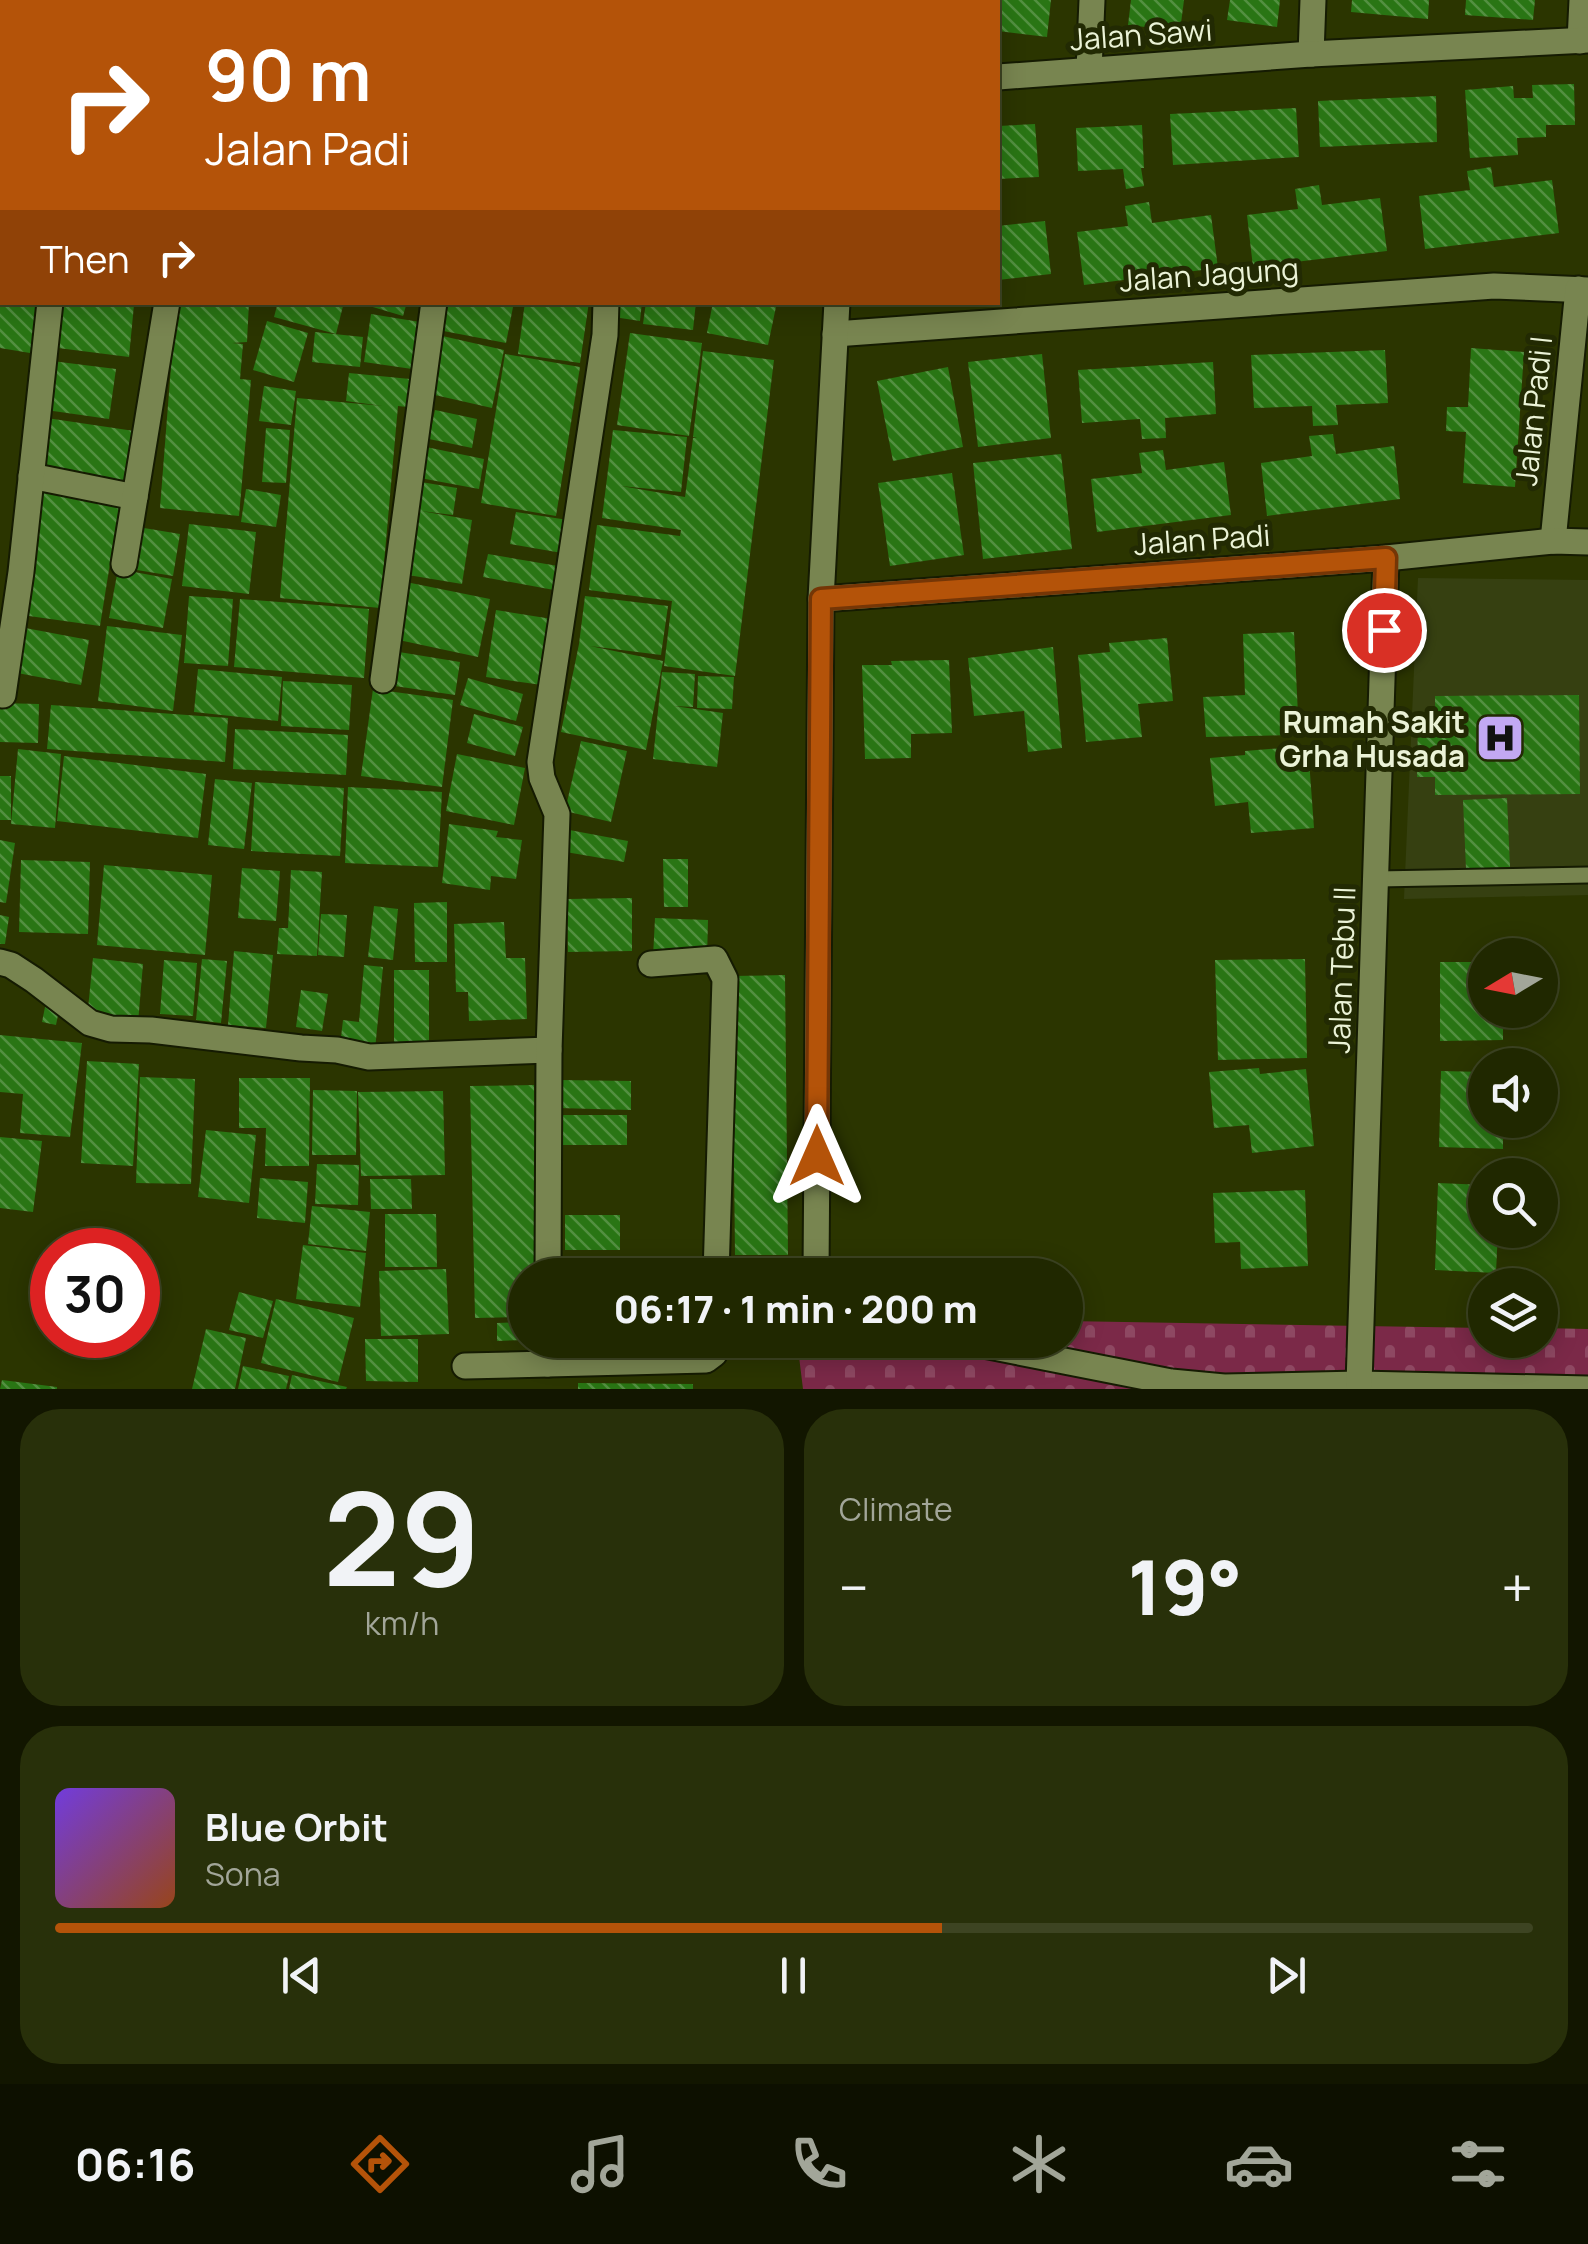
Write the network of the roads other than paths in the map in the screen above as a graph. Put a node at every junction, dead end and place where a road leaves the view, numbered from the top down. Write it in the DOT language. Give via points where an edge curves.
graph roads {
  1 [pos="1092,0"];
  2 [pos="1313,0"];
  3 [pos="1582,0"];
  4 [pos="1584,40"];
  5 [pos="1311,54"];
  6 [pos="1089,70"];
  7 [pos="1000,77"];
  8 [pos="1583,289"];
  9 [pos="50,305"];
  10 [pos="167,305"];
  11 [pos="434,305"];
  12 [pos="606,305"];
  13 [pos="837,305"];
  14 [pos="835,334"];
  15 [pos="31,476"];
  16 [pos="135,498"];
  17 [pos="1553,541"];
  18 [pos="1588,542"];
  19 [pos="1386,558"];
  20 [pos="124,564"];
  21 [pos="821,599"];
  22 [pos="383,680"];
  23 [pos="0,694"];
  24 [pos="1588,875"];
  25 [pos="1377,879"];
  26 [pos="0,962"];
  27 [pos="650,964"];
  28 [pos="549,1050"];
  29 [pos="548,1258"];
  30 [pos="717,1258"];
  31 [pos="816,1258"];
  32 [pos="512,1358"];
  33 [pos="666,1358"];
  34 [pos="709,1358"];
  35 [pos="1049,1358"];
  36 [pos="465,1366"];
  37 [pos="1359,1384"];
  38 [pos="1588,1389"];
  1 -- 6 [label="street"];
  2 -- 5 [label="street"];
  3 -- 4 [label="street"];
  4 -- 5 [label="street, Jalan Sawi"];
  5 -- 6 [label="street, Jalan Sawi"];
  6 -- 7 [label="street, Jalan Sawi"];
  8 -- 14 [label="street, Jalan Jagung" via="1494,286"];
  8 -- 17 [label="street, Jalan Padi I"];
  9 -- 15 [label="street"];
  10 -- 16 [label="street"];
  11 -- 22 [label="street"];
  12 -- 28 [label="street" via="540,762 557,814"];
  13 -- 14 [label="street"];
  14 -- 21 [label="street"];
  15 -- 16 [label="street"];
  15 -- 23 [label="street"];
  16 -- 20 [label="street"];
  17 -- 18 [label="street, Jalan Padi"];
  17 -- 19 [label="street, Jalan Padi"];
  19 -- 21 [label="street, Jalan Padi"];
  19 -- 25 [label="street, Jalan Tebu II"];
  21 -- 31 [label="street"];
  24 -- 25 [label="lane"];
  25 -- 37 [label="street, Jalan Tebu II"];
  26 -- 28 [label="street" via="90,1023 111,1030 369,1057"];
  27 -- 30 [label="street" via="715,958 725,980"];
  28 -- 29 [label="street"];
  32 -- 36 [label="street"];
  33 -- 34 [label="street"];
  35 -- 37 [label="street" via="1224,1387"];
  37 -- 38 [label="street"];
}
